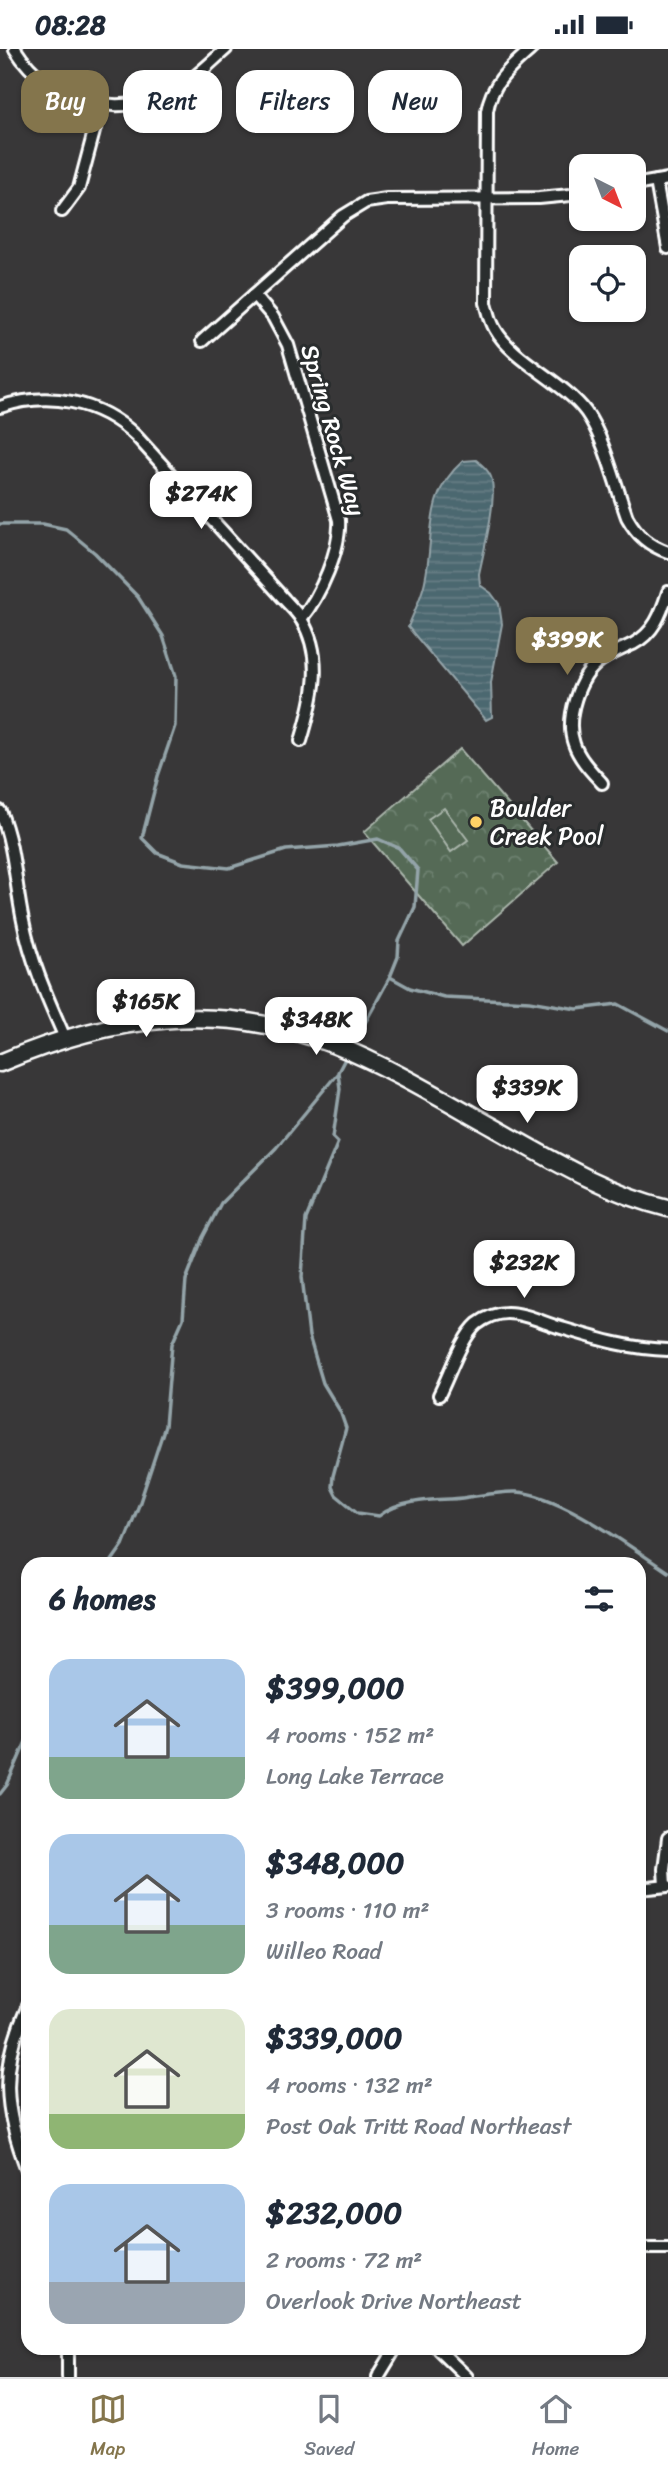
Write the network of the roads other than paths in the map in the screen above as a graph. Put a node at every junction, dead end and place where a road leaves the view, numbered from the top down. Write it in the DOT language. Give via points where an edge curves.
graph roads {
  1 [pos="15,49"];
  2 [pos="226,49"];
  3 [pos="531,49"];
  4 [pos="31,70"];
  5 [pos="109,104"];
  6 [pos="94,133"];
  7 [pos="668,179"];
  8 [pos="656,181"];
  9 [pos="646,183"];
  10 [pos="569,195"];
  11 [pos="487,198"];
  12 [pos="62,211"];
  13 [pos="668,248"];
  14 [pos="254,295"];
  15 [pos="202,341"];
  16 [pos="0,407"];
  17 [pos="668,552"];
  18 [pos="668,593"];
  19 [pos="301,619"];
  20 [pos="301,741"];
  21 [pos="602,783"];
  22 [pos="0,811"];
  23 [pos="65,1038"];
  24 [pos="0,1063"];
  25 [pos="668,1208"];
  26 [pos="668,1350"];
  27 [pos="439,1395"];
  28 [pos="668,1838"];
  29 [pos="666,1886"];
  30 [pos="646,1888"];
  31 [pos="21,2015"];
  32 [pos="0,2090"];
  33 [pos="21,2154"];
  34 [pos="646,2248"];
  35 [pos="668,2248"];
  36 [pos="68,2355"];
  37 [pos="391,2355"];
  38 [pos="444,2355"];
  39 [pos="68,2377"];
  40 [pos="378,2377"];
  41 [pos="467,2377"];
  1 -- 4 [label="street"];
  2 -- 5 [label="street" via="165,95"];
  3 -- 11 [label="street" via="497,82 490,97"];
  6 -- 12 [label="street" via="79,188"];
  7 -- 8 [label="street"];
  8 -- 9 [label="street"];
  8 -- 13 [label="street"];
  10 -- 11 [label="street"];
  11 -- 14 [label="street" via="366,202 342,216"];
  11 -- 17 [label="street" via="486,303 493,327 585,411 634,529 644,540"];
  14 -- 15 [label="street"];
  14 -- 19 [label="street, Spring Rock Way" via="288,345 340,520 338,545"];
  16 -- 19 [label="street" via="54,399 91,407 115,419 136,436"];
  18 -- 21 [label="street" via="656,624 646,635 598,662 580,687 572,736 579,754"];
  19 -- 20 [label="street" via="311,643 316,678"];
  22 -- 23 [label="street" via="11,842 30,953"];
  23 -- 24 [label="street"];
  23 -- 25 [label="street" via="169,1018 242,1020 293,1031 378,1065 586,1178"];
  26 -- 27 [label="street" via="610,1343 504,1312 475,1326"];
  28 -- 29 [label="street"];
  29 -- 30 [label="street"];
  31 -- 32 [label="street" via="6,2044"];
  32 -- 33 [label="street"];
  34 -- 35 [label="street"];
  36 -- 39 [label="street"];
  37 -- 40 [label="street"];
  38 -- 41 [label="street"];
}
